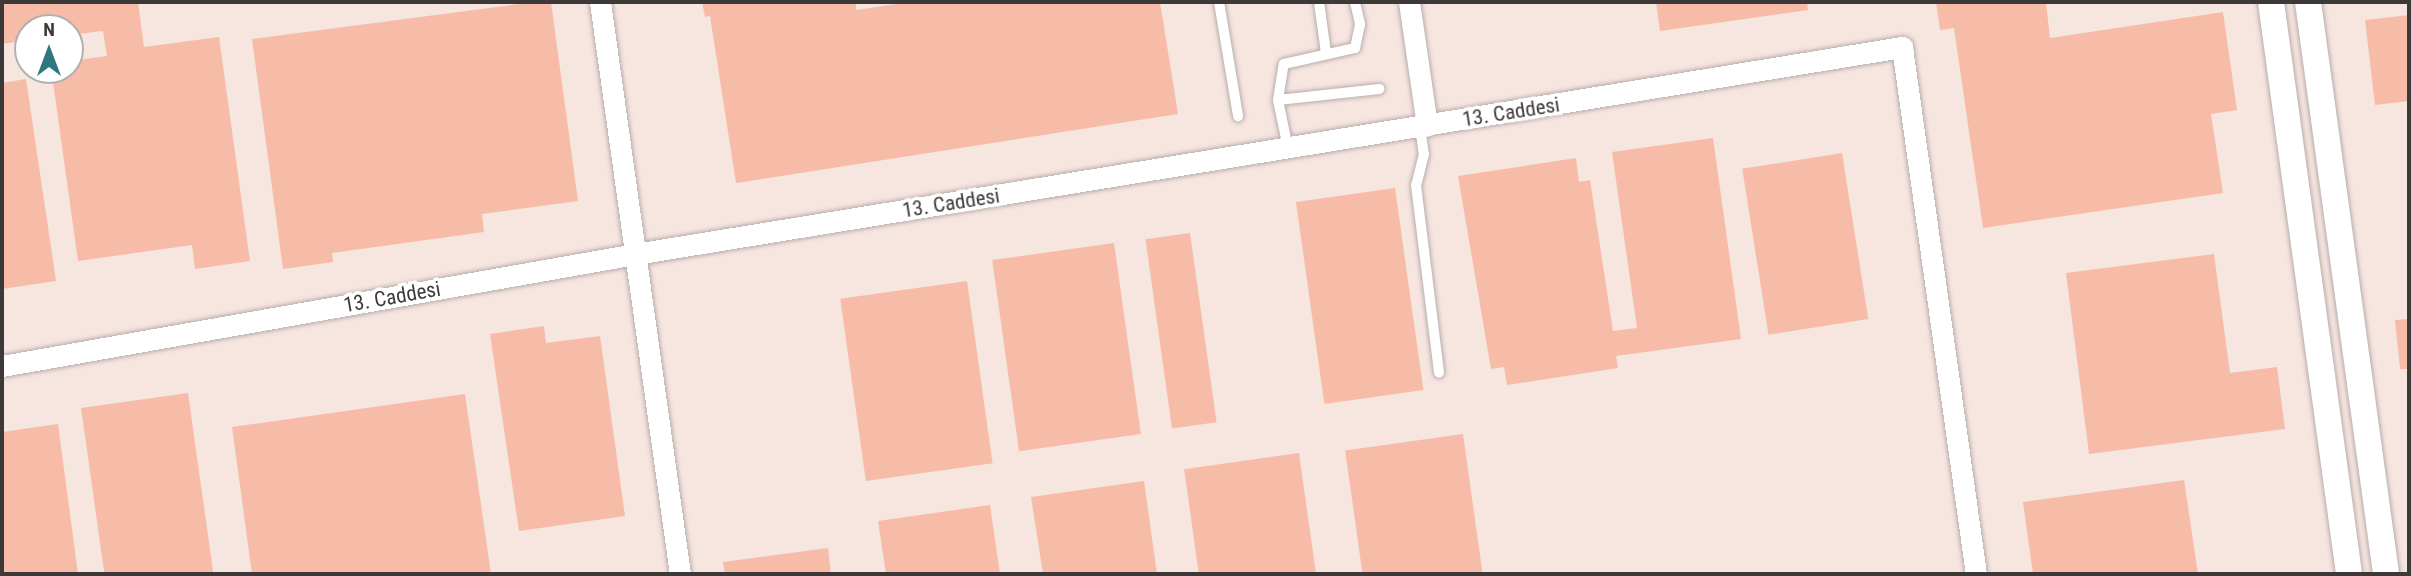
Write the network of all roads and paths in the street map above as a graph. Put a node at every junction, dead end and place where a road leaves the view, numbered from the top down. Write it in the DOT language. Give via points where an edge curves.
graph roads {
  1 [pos="600,2"];
  2 [pos="1219,2"];
  3 [pos="1319,2"];
  4 [pos="1355,2"];
  5 [pos="1409,2"];
  6 [pos="2271,2"];
  7 [pos="2308,2"];
  8 [pos="1326,52"];
  9 [pos="1379,89"];
  10 [pos="1278,100"];
  11 [pos="1238,116"];
  12 [pos="1424,126"];
  13 [pos="1288,148"];
  14 [pos="635,254"];
  15 [pos="2,366"];
  16 [pos="1439,373"];
  17 [pos="680,574"];
  18 [pos="1976,574"];
  19 [pos="2349,574"];
  20 [pos="2386,574"];
  1 -- 14 [label="street"];
  2 -- 11 [label="lane"];
  3 -- 8 [label="lane"];
  4 -- 8 [label="lane" via="1360,24 1355,48"];
  5 -- 12 [label="street"];
  6 -- 19 [label="street"];
  7 -- 20 [label="street"];
  8 -- 10 [label="lane" via="1284,64"];
  9 -- 10 [label="lane"];
  10 -- 13 [label="lane"];
  12 -- 13 [label="street, 13. Caddesi"];
  12 -- 16 [label="lane" via="1424,154 1416,185"];
  12 -- 18 [label="street, 13. Caddesi" via="1902,47"];
  13 -- 14 [label="street, 13. Caddesi"];
  14 -- 15 [label="street, 13. Caddesi"];
  14 -- 17 [label="street"];
}
